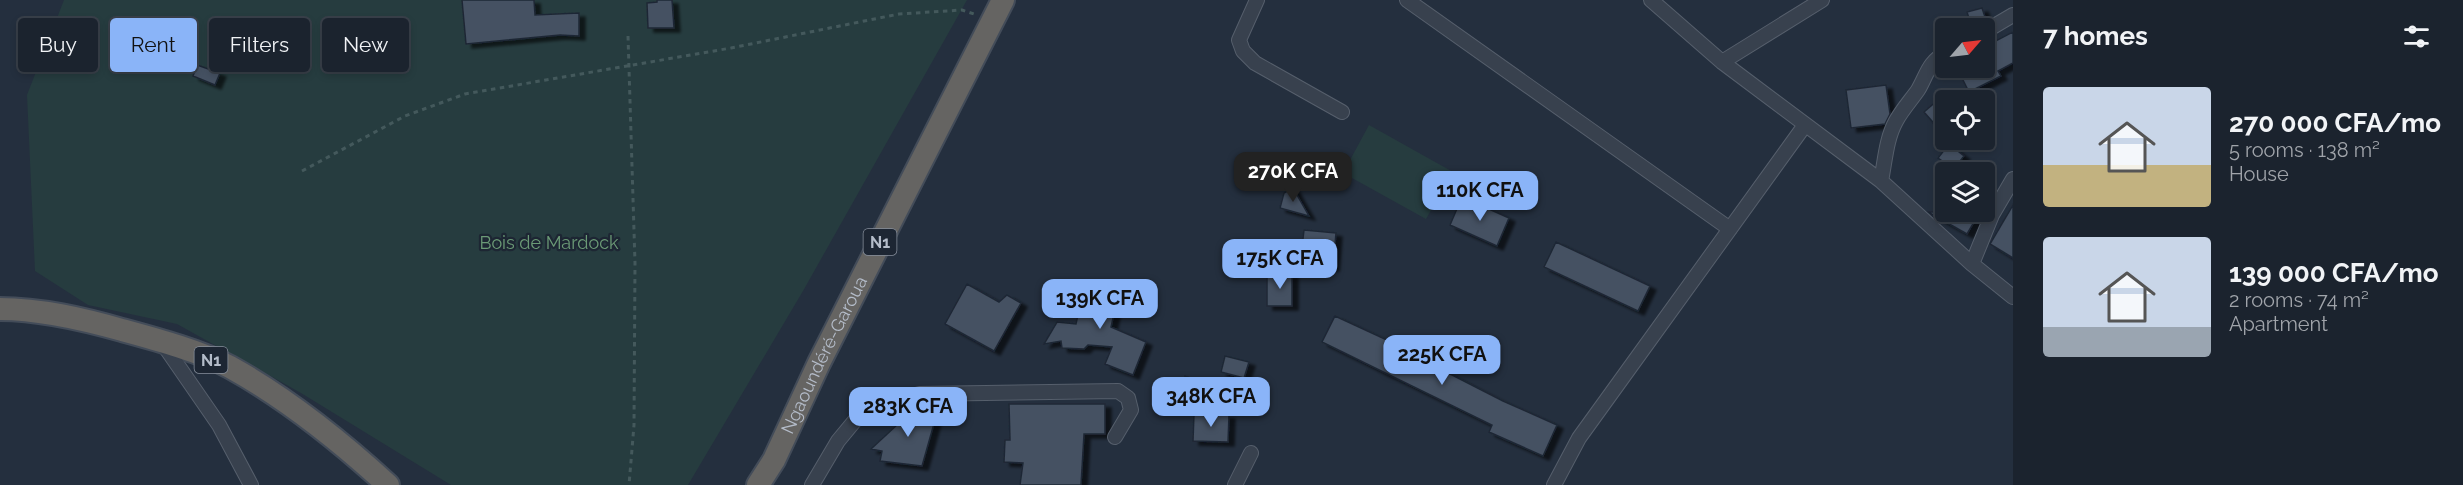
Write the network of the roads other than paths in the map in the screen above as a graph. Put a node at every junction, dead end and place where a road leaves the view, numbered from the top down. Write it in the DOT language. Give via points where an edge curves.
graph roads {
  1 [pos="1003,0"];
  2 [pos="1257,0"];
  3 [pos="1407,0"];
  4 [pos="1651,0"];
  5 [pos="1822,0"];
  6 [pos="2013,15"];
  7 [pos="1995,26"];
  8 [pos="1935,59"];
  9 [pos="1722,62"];
  10 [pos="1342,112"];
  11 [pos="1805,124"];
  12 [pos="2013,179"];
  13 [pos="1881,181"];
  14 [pos="1730,229"];
  15 [pos="1972,264"];
  16 [pos="2011,292"];
  17 [pos="0,309"];
  18 [pos="161,341"];
  19 [pos="1115,437"];
  20 [pos="1251,453"];
  21 [pos="251,485"];
  22 [pos="388,485"];
  23 [pos="758,485"];
  24 [pos="812,485"];
  25 [pos="1235,485"];
  26 [pos="1554,485"];
  1 -- 23 [label="highway, Ngaoundéré-Garoua / N1" via="774,460"];
  2 -- 10 [label="street" via="1239,40 1243,51 1255,63"];
  3 -- 14 [label="street"];
  4 -- 9 [label="street"];
  5 -- 9 [label="street"];
  6 -- 7 [label="street"];
  8 -- 13 [label="street" via="1896,121"];
  9 -- 11 [label="street"];
  11 -- 13 [label="street"];
  11 -- 14 [label="street"];
  12 -- 15 [label="street" via="1992,215"];
  13 -- 15 [label="street"];
  14 -- 26 [label="street" via="1579,438"];
  15 -- 16 [label="street"];
  17 -- 18 [label="highway, N1" via="79,318"];
  18 -- 21 [label="street" via="219,424"];
  18 -- 22 [label="highway, N1" via="228,366 286,401"];
  19 -- 24 [label="street" via="1131,410 1128,398 1118,391 920,394 881,403 857,418"];
  20 -- 25 [label="street"];
}
